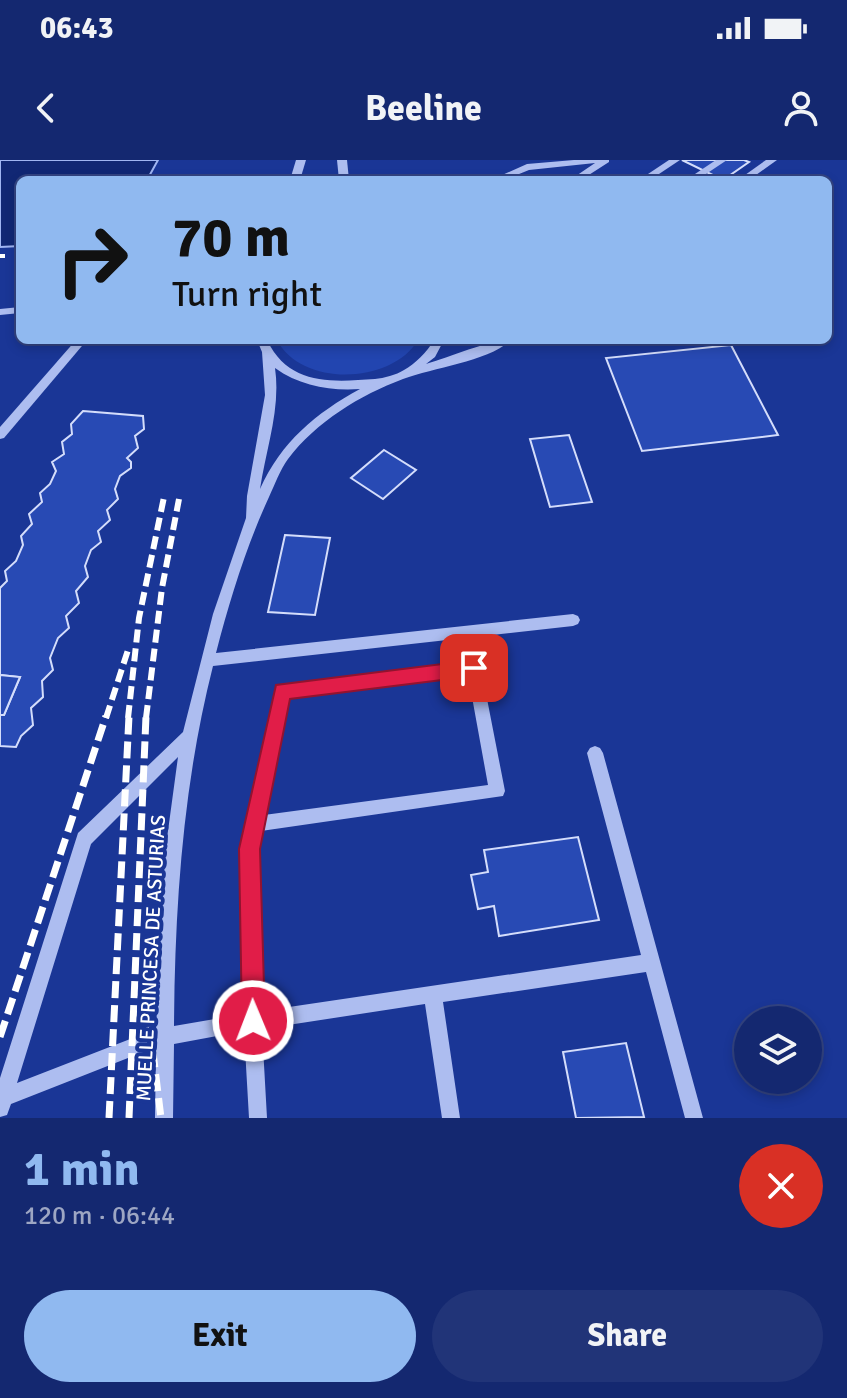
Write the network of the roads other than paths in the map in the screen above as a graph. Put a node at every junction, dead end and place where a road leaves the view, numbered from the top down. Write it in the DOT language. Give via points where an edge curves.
graph roads {
  1 [pos="606,160"];
  2 [pos="675,160"];
  3 [pos="722,160"];
  4 [pos="772,160"];
  5 [pos="502,176"];
  6 [pos="581,176"];
  7 [pos="650,176"];
  8 [pos="697,176"];
  9 [pos="749,176"];
  10 [pos="79,344"];
  11 [pos="262,344"];
  12 [pos="437,344"];
  13 [pos="446,344"];
  14 [pos="494,344"];
  15 [pos="431,354"];
  16 [pos="397,377"];
  17 [pos="0,435"];
  18 [pos="252,522"];
  19 [pos="573,620"];
  20 [pos="208,660"];
  21 [pos="191,734"];
  22 [pos="595,753"];
  23 [pos="253,824"];
  24 [pos="652,962"];
  25 [pos="433,995"];
  26 [pos="253,1021"];
  27 [pos="165,1034"];
  28 [pos="2,1103"];
  29 [pos="164,1118"];
  30 [pos="258,1118"];
  31 [pos="451,1118"];
  32 [pos="694,1118"];
  1 -- 5 [label="street" via="527,167"];
  1 -- 6 [label="street"];
  2 -- 7 [label="street"];
  3 -- 8 [label="street"];
  4 -- 9 [label="street"];
  10 -- 17 [label="street"];
  11 -- 16 [label="street" via="288,371 321,384 373,384"];
  11 -- 18 [label="street" via="273,388 252,490"];
  12 -- 15 [label="street"];
  13 -- 15 [label="street"];
  14 -- 16 [label="street"];
  15 -- 16 [label="street"];
  16 -- 18 [label="street" via="323,418 291,445"];
  18 -- 20 [label="street, MUELLE PRINCESA DE ASTURIAS"];
  19 -- 20 [label="street"];
  20 -- 21 [label="street, MUELLE PRINCESA DE ASTURIAS"];
  21 -- 27 [label="street, MUELLE PRINCESA DE ASTURIAS" via="174,836"];
  21 -- 28 [label="street" via="84,839"];
  22 -- 24 [label="street"];
  23 -- 23 [label="street" via="282,691 474,668 497,791"];
  23 -- 26 [label="street"];
  24 -- 25 [label="street"];
  24 -- 32 [label="street"];
  25 -- 26 [label="street"];
  25 -- 31 [label="street"];
  26 -- 27 [label="street"];
  26 -- 30 [label="street"];
  27 -- 28 [label="street"];
  27 -- 29 [label="street, MUELLE PRINCESA DE ASTURIAS"];
}
